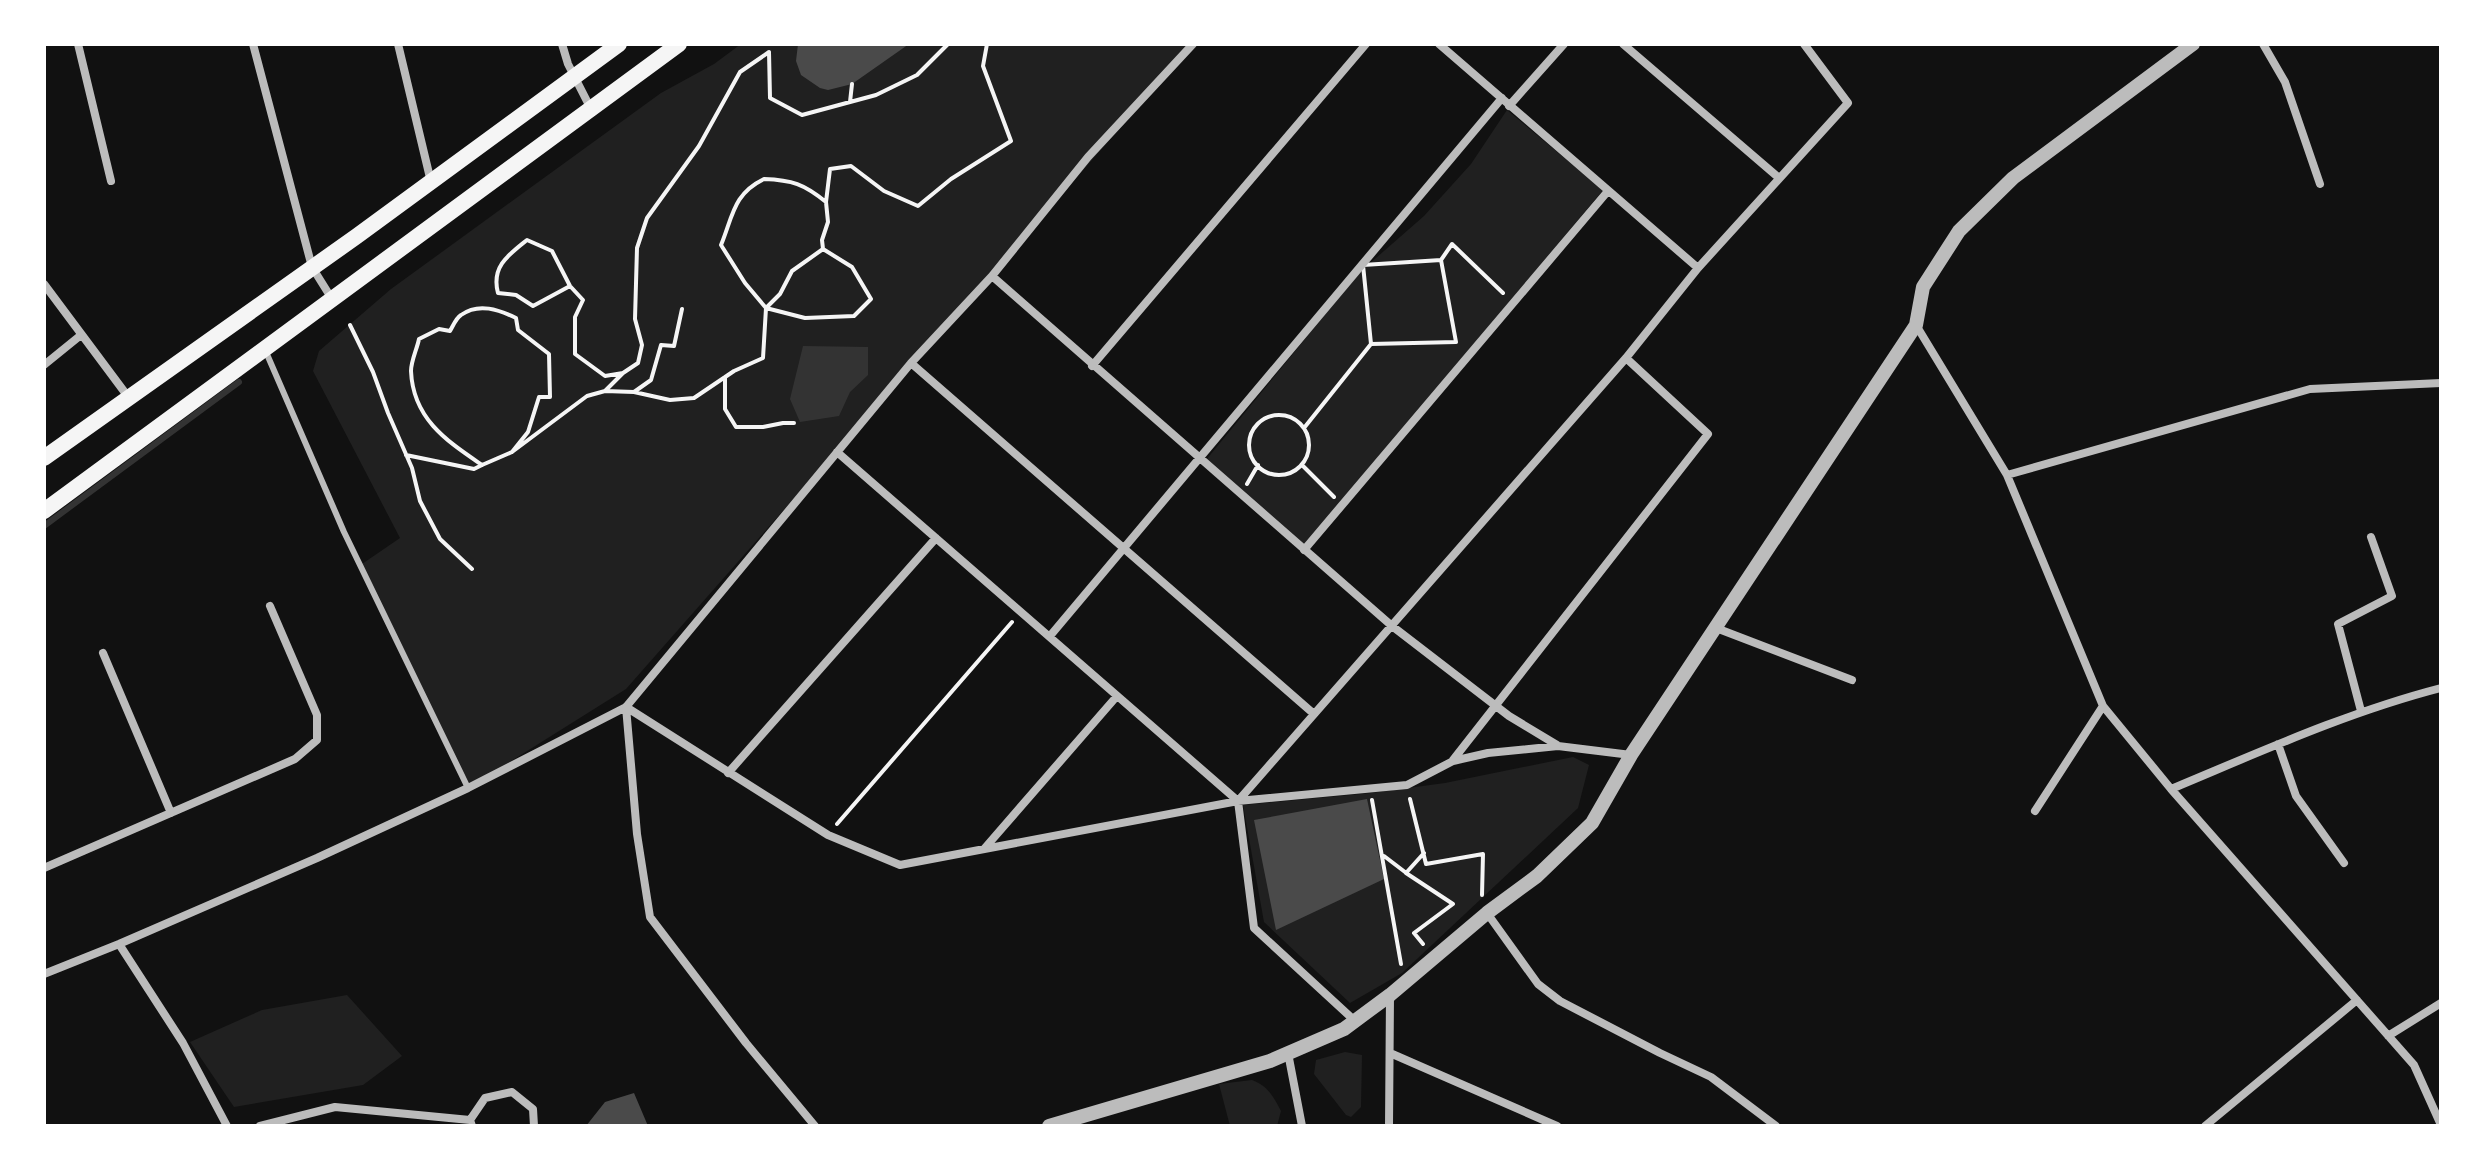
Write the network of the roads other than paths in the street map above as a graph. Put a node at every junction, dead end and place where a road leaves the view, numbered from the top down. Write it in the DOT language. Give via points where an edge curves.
graph roads {
  1 [pos="78,44"];
  2 [pos="253,44"];
  3 [pos="398,44"];
  4 [pos="562,44"];
  5 [pos="619,44"];
  6 [pos="679,44"];
  7 [pos="1193,44"];
  8 [pos="1366,44"];
  9 [pos="1439,44"];
  10 [pos="1564,44"];
  11 [pos="1623,44"];
  12 [pos="1804,44"];
  13 [pos="2193,44"];
  14 [pos="2263,44"];
  15 [pos="575,76"];
  16 [pos="1502,98"];
  17 [pos="1509,106"];
  18 [pos="591,109"];
  19 [pos="1779,178"];
  20 [pos="111,181"];
  21 [pos="431,182"];
  22 [pos="2320,184"];
  23 [pos="1608,191"];
  24 [pos="312,267"];
  25 [pos="1698,268"];
  26 [pos="992,276"];
  27 [pos="44,284"];
  28 [pos="332,299"];
  29 [pos="1916,325"];
  30 [pos="81,335"];
  31 [pos="264,349"];
  32 [pos="1626,358"];
  33 [pos="911,363"];
  34 [pos="44,365"];
  35 [pos="1092,366"];
  36 [pos="2441,383"];
  37 [pos="130,399"];
  38 [pos="837,452"];
  39 [pos="44,458"];
  40 [pos="1200,460"];
  41 [pos="2007,475"];
  42 [pos="44,511"];
  43 [pos="2371,537"];
  44 [pos="936,538"];
  45 [pos="1125,548"];
  46 [pos="1304,550"];
  47 [pos="270,606"];
  48 [pos="1392,626"];
  49 [pos="1716,628"];
  50 [pos="1050,636"];
  51 [pos="103,653"];
  52 [pos="1852,680"];
  53 [pos="2441,688"];
  54 [pos="1117,696"];
  55 [pos="1496,706"];
  56 [pos="2103,706"];
  57 [pos="626,707"];
  58 [pos="2361,711"];
  59 [pos="1314,714"];
  60 [pos="2278,744"];
  61 [pos="1558,746"];
  62 [pos="1631,755"];
  63 [pos="1453,761"];
  64 [pos="728,773"];
  65 [pos="468,788"];
  66 [pos="2171,789"];
  67 [pos="1238,801"];
  68 [pos="2035,811"];
  69 [pos="171,813"];
  70 [pos="984,849"];
  71 [pos="2344,863"];
  72 [pos="44,868"];
  73 [pos="1487,913"];
  74 [pos="119,944"];
  75 [pos="44,974"];
  76 [pos="1390,995"];
  77 [pos="2357,1000"];
  78 [pos="2441,1003"];
  79 [pos="1355,1021"];
  80 [pos="2388,1036"];
  81 [pos="1288,1053"];
  82 [pos="1390,1053"];
  83 [pos="471,1123"];
  84 [pos="2441,1125"];
  85 [pos="227,1126"];
  86 [pos="260,1126"];
  87 [pos="534,1126"];
  88 [pos="815,1126"];
  89 [pos="1049,1126"];
  90 [pos="1302,1126"];
  91 [pos="1389,1126"];
  92 [pos="1557,1126"];
  93 [pos="1776,1126"];
  94 [pos="2205,1126"];
  1 -- 20 [label="street"];
  2 -- 24 [label="street"];
  3 -- 21 [label="street"];
  4 -- 15 [label="street"];
  5 -- 15 [label="main road"];
  6 -- 18 [label="main road"];
  7 -- 26 [label="street" via="1088,157"];
  8 -- 35 [label="street"];
  9 -- 16 [label="street"];
  10 -- 17 [label="street"];
  11 -- 19 [label="street"];
  12 -- 19 [label="street" via="1848,103"];
  13 -- 29 [label="street" via="2013,178 1959,231 1923,287"];
  14 -- 22 [label="street" via="2285,82"];
  15 -- 18 [label="street"];
  15 -- 21 [label="main road"];
  16 -- 17 [label="street"];
  16 -- 40 [label="street"];
  17 -- 23 [label="street"];
  18 -- 28 [label="main road"];
  19 -- 25 [label="street"];
  21 -- 24 [label="main road"];
  23 -- 25 [label="street"];
  23 -- 46 [label="street"];
  24 -- 28 [label="street"];
  24 -- 37 [label="main road"];
  25 -- 32 [label="street"];
  26 -- 33 [label="street"];
  26 -- 35 [label="street"];
  27 -- 30 [label="street"];
  28 -- 31 [label="main road"];
  29 -- 41 [label="street"];
  29 -- 49 [label="street"];
  30 -- 34 [label="street"];
  30 -- 37 [label="street"];
  31 -- 42 [label="main road"];
  31 -- 65 [label="lane" via="344,532"];
  32 -- 48 [label="street"];
  32 -- 55 [label="street" via="1708,434"];
  33 -- 38 [label="street"];
  33 -- 45 [label="street"];
  35 -- 40 [label="street"];
  36 -- 41 [label="street" via="2310,389"];
  37 -- 39 [label="main road"];
  38 -- 44 [label="street"];
  38 -- 57 [label="street"];
  40 -- 45 [label="street"];
  40 -- 46 [label="street"];
  41 -- 56 [label="street"];
  43 -- 58 [label="street" via="2392,596 2338,624"];
  44 -- 50 [label="street"];
  44 -- 64 [label="street"];
  45 -- 50 [label="street"];
  45 -- 59 [label="street"];
  46 -- 48 [label="street"];
  47 -- 69 [label="street" via="317,715 317,740 295,759"];
  48 -- 55 [label="street"];
  48 -- 59 [label="street"];
  49 -- 52 [label="street"];
  49 -- 62 [label="street"];
  50 -- 54 [label="street"];
  51 -- 69 [label="street"];
  53 -- 58 [label="street"];
  54 -- 67 [label="street"];
  54 -- 70 [label="street"];
  55 -- 61 [label="street"];
  55 -- 63 [label="street"];
  56 -- 66 [label="street"];
  56 -- 68 [label="street"];
  57 -- 64 [label="street"];
  57 -- 65 [label="street"];
  57 -- 88 [label="street" via="650,917"];
  58 -- 60 [label="street"];
  59 -- 67 [label="street"];
  60 -- 66 [label="street"];
  60 -- 71 [label="street" via="2296,796"];
  61 -- 62 [label="street"];
  61 -- 63 [label="street"];
  62 -- 73 [label="street" via="1592,823 1537,876"];
  63 -- 67 [label="street" via="1407,785"];
  64 -- 70 [label="street" via="828,835 900,865"];
  65 -- 74 [label="street"];
  66 -- 77 [label="street"];
  67 -- 70 [label="street"];
  67 -- 79 [label="street" via="1254,928"];
  69 -- 72 [label="street"];
  73 -- 76 [label="street"];
  73 -- 93 [label="street" via="1538,984 1560,1001 1711,1077"];
  74 -- 75 [label="street"];
  74 -- 85 [label="street" via="183,1043"];
  76 -- 79 [label="street"];
  76 -- 82 [label="street"];
  77 -- 80 [label="street"];
  77 -- 94 [label="street"];
  78 -- 80 [label="street"];
  79 -- 81 [label="street"];
  80 -- 84 [label="street" via="2414,1065"];
  81 -- 89 [label="street"];
  81 -- 90 [label="street"];
  82 -- 91 [label="street"];
  82 -- 92 [label="street"];
  83 -- 86 [label="street" via="335,1107"];
  83 -- 87 [label="street" via="485,1098 512,1092 533,1109"];
}
